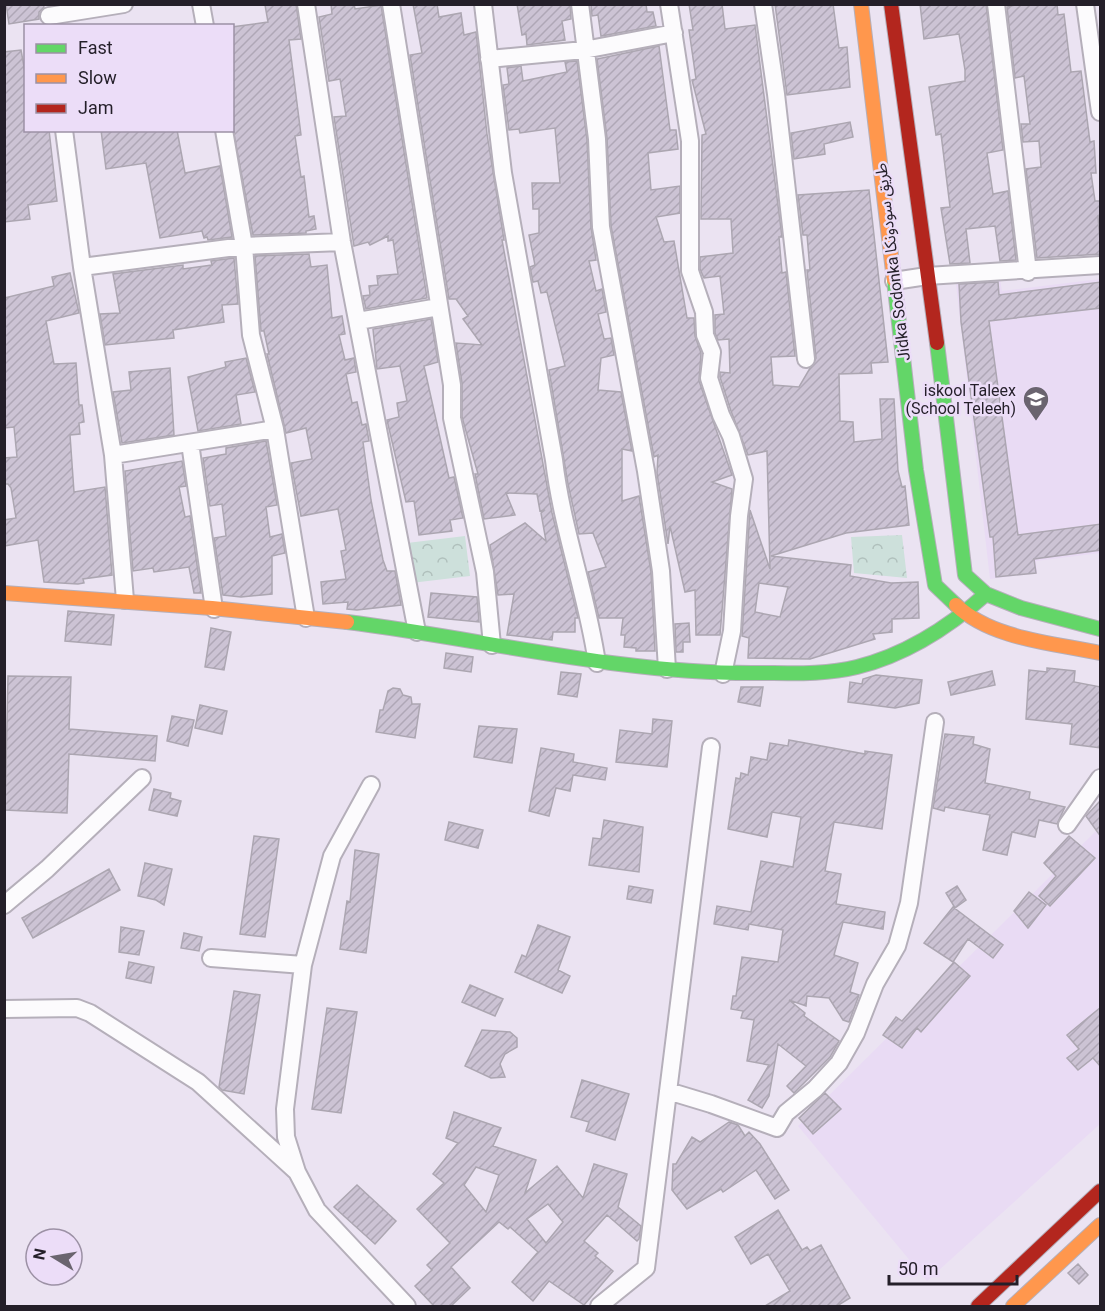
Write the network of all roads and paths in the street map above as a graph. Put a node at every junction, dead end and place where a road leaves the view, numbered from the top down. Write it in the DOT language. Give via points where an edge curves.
graph roads {
  1 [pos="124,4"];
  2 [pos="201,4"];
  3 [pos="306,4"];
  4 [pos="392,4"];
  5 [pos="483,4"];
  6 [pos="580,4"];
  7 [pos="669,4"];
  8 [pos="763,4"];
  9 [pos="861,4"];
  10 [pos="891,4"];
  11 [pos="996,4"];
  12 [pos="1085,4"];
  13 [pos="49,15"];
  14 [pos="205,24"];
  15 [pos="674,33"];
  16 [pos="584,50"];
  17 [pos="489,59"];
  18 [pos="1101,112"];
  19 [pos="64,132"];
  20 [pos="224,132"];
  21 [pos="342,242"];
  22 [pos="244,246"];
  23 [pos="1101,265"];
  24 [pos="82,267"];
  25 [pos="1028,272"];
  26 [pos="927,276"];
  27 [pos="894,281"];
  28 [pos="439,307"];
  29 [pos="358,321"];
  30 [pos="806,359"];
  31 [pos="275,429"];
  32 [pos="190,443"];
  33 [pos="113,455"];
  34 [pos="4,593"];
  35 [pos="986,594"];
  36 [pos="125,600"];
  37 [pos="214,609"];
  38 [pos="965,614"];
  39 [pos="306,618"];
  40 [pos="1101,629"];
  41 [pos="417,632"];
  42 [pos="492,645"];
  43 [pos="1101,653"];
  44 [pos="597,663"];
  45 [pos="668,669"];
  46 [pos="723,674"];
  47 [pos="936,722"];
  48 [pos="711,747"];
  49 [pos="142,778"];
  50 [pos="1101,778"];
  51 [pos="371,785"];
  52 [pos="1067,825"];
  53 [pos="4,904"];
  54 [pos="211,958"];
  55 [pos="303,965"];
  56 [pos="4,1009"];
  57 [pos="668,1091"];
  58 [pos="297,1172"];
  59 [pos="1101,1191"];
  60 [pos="1101,1225"];
  61 [pos="407,1306"];
  62 [pos="599,1306"];
  63 [pos="978,1306"];
  64 [pos="1013,1306"];
  1 -- 13 [label="street"];
  2 -- 14 [label="street"];
  3 -- 21 [label="street"];
  4 -- 28 [label="street"];
  5 -- 17 [label="street"];
  6 -- 16 [label="street"];
  7 -- 15 [label="street"];
  8 -- 30 [label="street"];
  9 -- 27 [label="main road, Jidka Sodonka طريق سودونكا"];
  10 -- 26 [label="main road, Jidka Sodonka طريق سودونكا"];
  11 -- 25 [label="street"];
  12 -- 18 [label="street"];
  15 -- 16 [label="street"];
  15 -- 46 [label="street" via="690,141 690,274 704,312 705,335 712,352 709,378 744,479 732,631"];
  16 -- 17 [label="street"];
  16 -- 45 [label="street" via="597,139 601,227 646,471 661,571"];
  17 -- 44 [label="street" via="503,173 560,507 589,612"];
  19 -- 24 [label="street"];
  20 -- 22 [label="street"];
  21 -- 22 [label="street"];
  21 -- 29 [label="street"];
  22 -- 24 [label="street"];
  22 -- 31 [label="street" via="252,335"];
  23 -- 25 [label="street"];
  24 -- 33 [label="street"];
  25 -- 26 [label="street"];
  26 -- 27 [label="street"];
  26 -- 35 [label="main road, Jidka Sodonka طريق سودونكا" via="965,575"];
  27 -- 38 [label="main road, Jidka Sodonka طريق سودونكا" via="916,470 935,585"];
  28 -- 29 [label="street"];
  28 -- 42 [label="street" via="452,386 452,418 485,572"];
  29 -- 41 [label="street"];
  31 -- 32 [label="street"];
  31 -- 39 [label="street"];
  32 -- 33 [label="street"];
  32 -- 37 [label="street"];
  33 -- 36 [label="street"];
  34 -- 36 [label="main road"];
  35 -- 38 [label="main road"];
  35 -- 40 [label="main road" via="1021,608"];
  36 -- 37 [label="main road"];
  37 -- 39 [label="main road"];
  38 -- 43 [label="main road, Jidka Sodonka طريق سودونكا" via="1003,632"];
  38 -- 46 [label="main road" via="910,646 859,667 806,673"];
  39 -- 41 [label="main road"];
  41 -- 42 [label="main road"];
  42 -- 44 [label="main road"];
  44 -- 45 [label="main road"];
  45 -- 46 [label="main road"];
  47 -- 57 [label="street" via="909,903 897,946 839,1063 786,1113 777,1128"];
  48 -- 57 [label="street"];
  49 -- 53 [label="street" via="48,869"];
  50 -- 52 [label="street"];
  51 -- 55 [label="street" via="332,856"];
  54 -- 55 [label="street"];
  55 -- 58 [label="street" via="285,1109 286,1137"];
  56 -- 58 [label="street" via="78,1008 90,1013 198,1082"];
  57 -- 62 [label="street" via="646,1268"];
  58 -- 61 [label="street" via="317,1210"];
  59 -- 63 [label="main road"];
  60 -- 64 [label="main road"];
}
